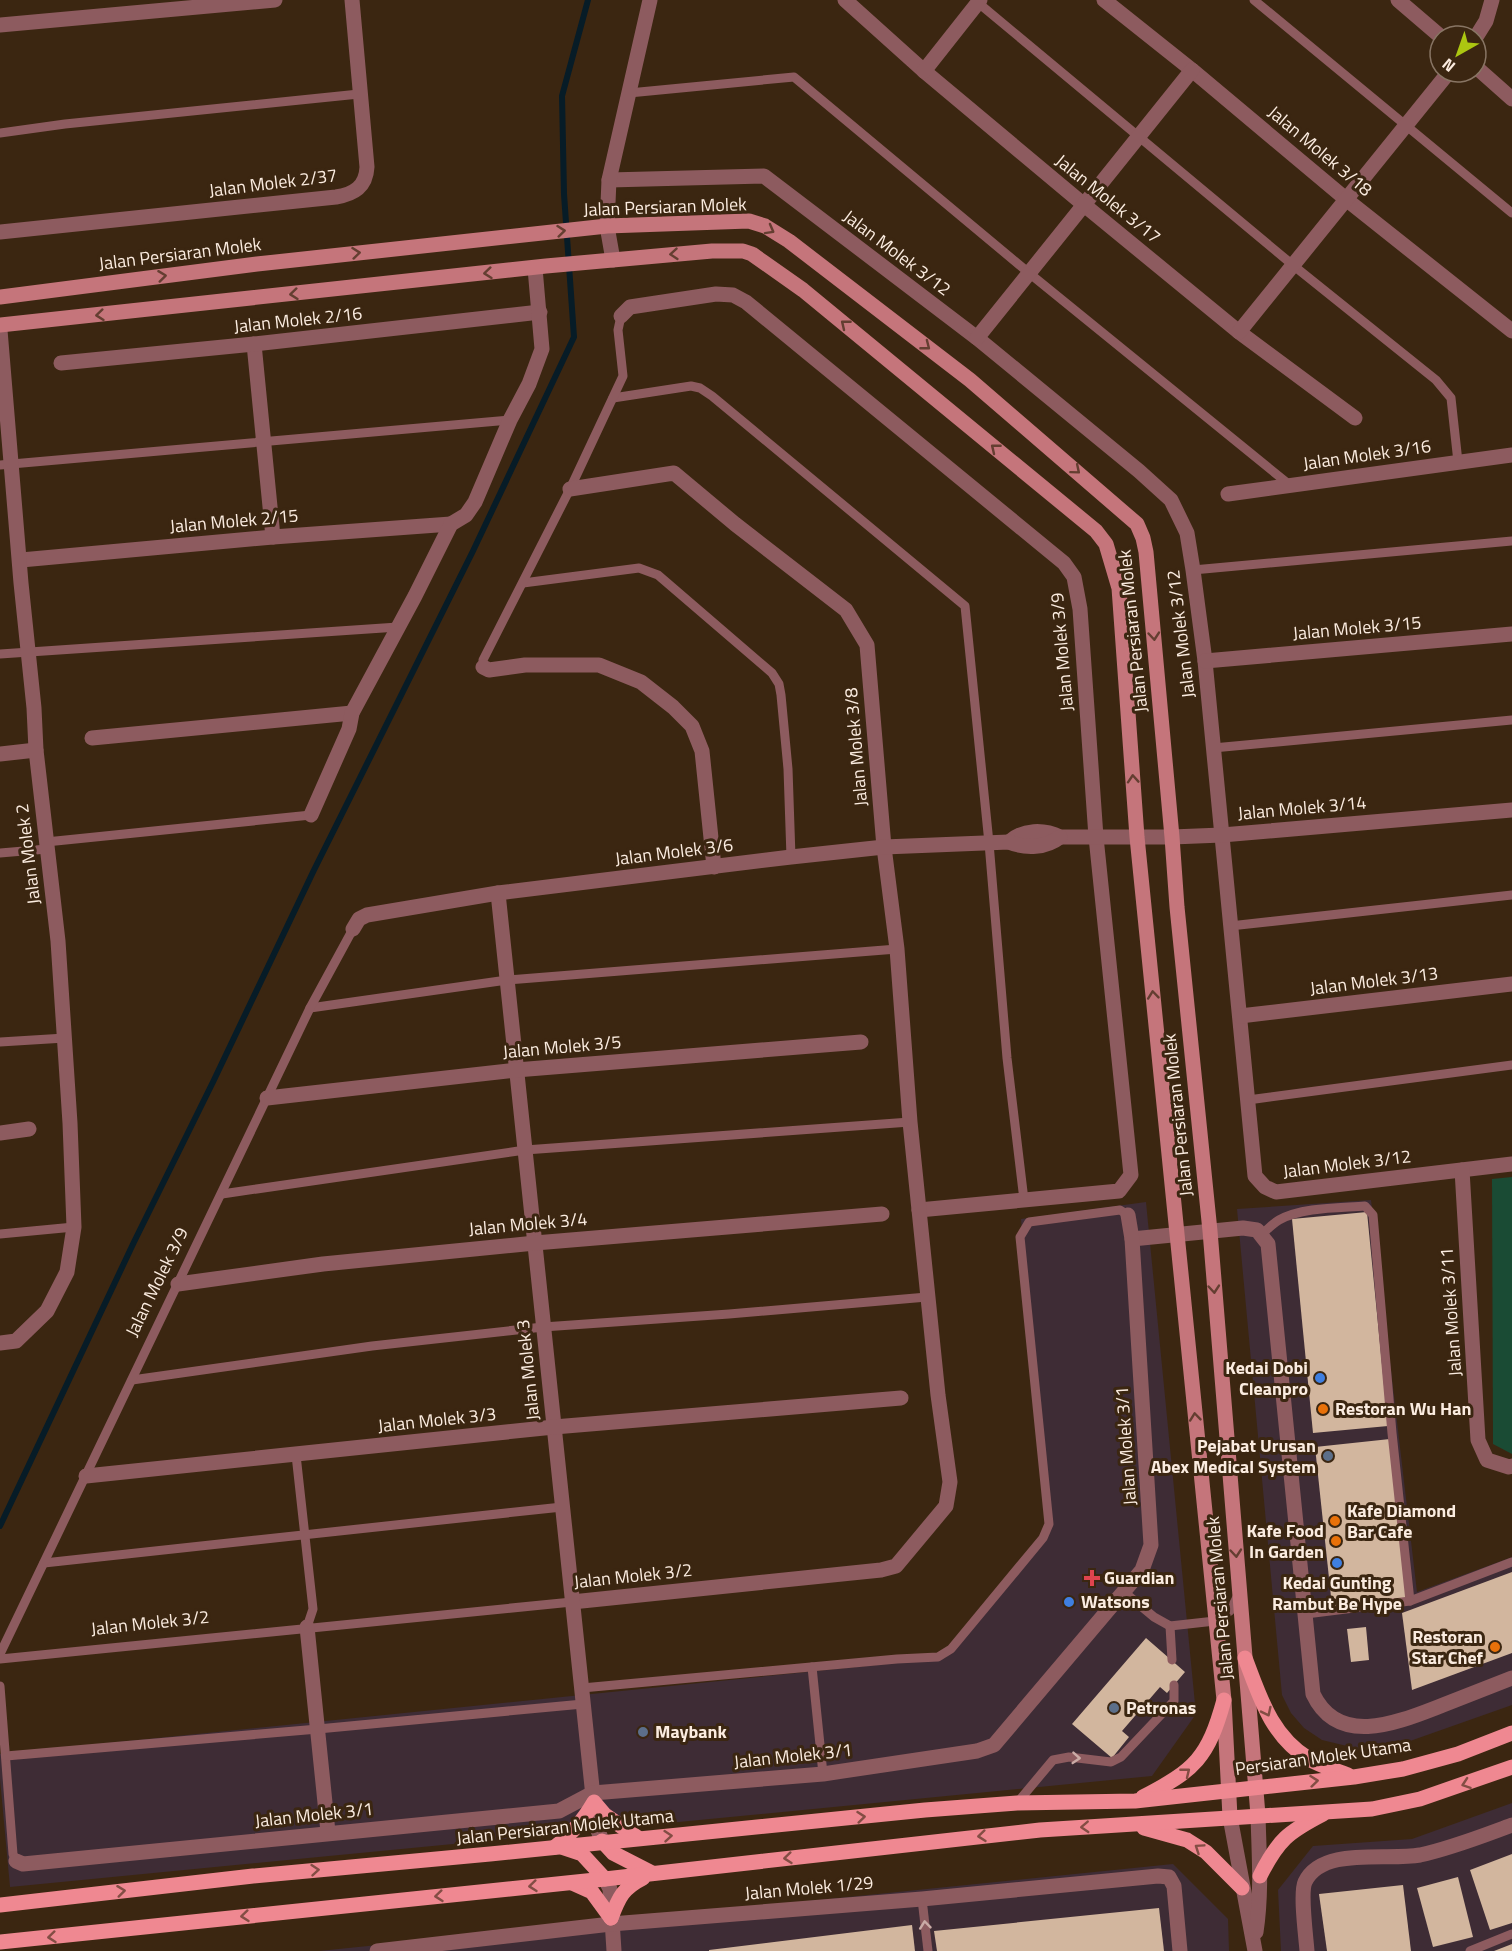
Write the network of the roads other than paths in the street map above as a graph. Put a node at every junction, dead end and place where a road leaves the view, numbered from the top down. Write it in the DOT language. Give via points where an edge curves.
graph roads {
  1 [pos="275,0"];
  2 [pos="352,0"];
  3 [pos="650,0"];
  4 [pos="845,0"];
  5 [pos="1104,0"];
  6 [pos="1254,0"];
  7 [pos="1398,0"];
  8 [pos="1492,0"];
  9 [pos="977,1"];
  10 [pos="1484,24"];
  11 [pos="0,26"];
  12 [pos="1428,26"];
  13 [pos="1192,70"];
  14 [pos="924,71"];
  15 [pos="1488,78"];
  16 [pos="1439,84"];
  17 [pos="629,93"];
  18 [pos="359,94"];
  19 [pos="1512,99"];
  20 [pos="1407,125"];
  21 [pos="0,133"];
  22 [pos="1138,136"];
  23 [pos="609,180"];
  24 [pos="1347,200"];
  25 [pos="1083,204"];
  26 [pos="1512,213"];
  27 [pos="607,226"];
  28 [pos="0,232"];
  29 [pos="613,260"];
  30 [pos="1294,266"];
  31 [pos="541,267"];
  32 [pos="1029,273"];
  33 [pos="0,297"];
  34 [pos="540,312"];
  35 [pos="621,316"];
  36 [pos="0,325"];
  37 [pos="0,330"];
  38 [pos="1512,331"];
  39 [pos="1239,332"];
  40 [pos="977,338"];
  41 [pos="254,344"];
  42 [pos="61,363"];
  43 [pos="2,368"];
  44 [pos="614,398"];
  45 [pos="1355,418"];
  46 [pos="510,420"];
  47 [pos="263,442"];
  48 [pos="1512,455"];
  49 [pos="1458,462"];
  50 [pos="6,464"];
  51 [pos="1291,486"];
  52 [pos="570,489"];
  53 [pos="1228,494"];
  54 [pos="451,524"];
  55 [pos="273,537"];
  56 [pos="1512,541"];
  57 [pos="21,560"];
  58 [pos="1193,570"];
  59 [pos="523,583"];
  60 [pos="398,627"];
  61 [pos="1512,634"];
  62 [pos="29,651"];
  63 [pos="0,654"];
  64 [pos="1205,661"];
  65 [pos="483,667"];
  66 [pos="351,713"];
  67 [pos="1512,720"];
  68 [pos="92,738"];
  69 [pos="1213,748"];
  70 [pos="36,750"];
  71 [pos="0,754"];
  72 [pos="1512,810"];
  73 [pos="311,815"];
  74 [pos="1222,835"];
  75 [pos="1096,837"];
  76 [pos="1137,837"];
  77 [pos="1172,837"];
  78 [pos="989,843"];
  79 [pos="47,845"];
  80 [pos="884,848"];
  81 [pos="0,853"];
  82 [pos="791,857"];
  83 [pos="714,867"];
  84 [pos="498,893"];
  85 [pos="1512,895"];
  86 [pos="1230,926"];
  87 [pos="353,929"];
  88 [pos="897,949"];
  89 [pos="507,980"];
  90 [pos="1512,984"];
  91 [pos="310,1008"];
  92 [pos="1240,1016"];
  93 [pos="65,1038"];
  94 [pos="0,1042"];
  95 [pos="861,1042"];
  96 [pos="1512,1065"];
  97 [pos="516,1070"];
  98 [pos="267,1098"];
  99 [pos="1248,1100"];
  100 [pos="910,1122"];
  101 [pos="29,1129"];
  102 [pos="0,1133"];
  103 [pos="525,1150"];
  104 [pos="1512,1164"];
  105 [pos="1462,1170"];
  106 [pos="222,1194"];
  107 [pos="1024,1200"];
  108 [pos="919,1210"];
  109 [pos="882,1214"];
  110 [pos="1128,1215"];
  111 [pos="74,1227"];
  112 [pos="1210,1231"];
  113 [pos="0,1234"];
  114 [pos="1176,1234"];
  115 [pos="1261,1235"];
  116 [pos="1132,1239"];
  117 [pos="535,1243"];
  118 [pos="178,1284"];
  119 [pos="927,1297"];
  120 [pos="543,1327"];
  121 [pos="0,1343"];
  122 [pos="132,1380"];
  123 [pos="901,1398"];
  124 [pos="554,1427"];
  125 [pos="296,1455"];
  126 [pos="1512,1466"];
  127 [pos="86,1476"];
  128 [pos="562,1507"];
  129 [pos="306,1534"];
  130 [pos="1512,1562"];
  131 [pos="44,1563"];
  132 [pos="1124,1592"];
  133 [pos="1239,1592"];
  134 [pos="1410,1601"];
  135 [pos="572,1602"];
  136 [pos="1306,1614"];
  137 [pos="1215,1622"];
  138 [pos="1170,1626"];
  139 [pos="307,1627"];
  140 [pos="0,1657"];
  141 [pos="1245,1658"];
  142 [pos="1172,1660"];
  143 [pos="812,1667"];
  144 [pos="1512,1678"];
  145 [pos="1174,1685"];
  146 [pos="0,1686"];
  147 [pos="582,1688"];
  148 [pos="1224,1700"];
  149 [pos="583,1704"];
  150 [pos="318,1730"];
  151 [pos="1512,1733"];
  152 [pos="6,1756"];
  153 [pos="1512,1767"];
  154 [pos="823,1774"];
  155 [pos="1354,1777"];
  156 [pos="1256,1787"];
  157 [pos="1228,1790"];
  158 [pos="593,1798"];
  159 [pos="1135,1801"];
  160 [pos="1017,1803"];
  161 [pos="1329,1811"];
  162 [pos="1258,1815"];
  163 [pos="1230,1817"];
  164 [pos="1130,1825"];
  165 [pos="1512,1825"];
  166 [pos="328,1832"];
  167 [pos="638,1838"];
  168 [pos="602,1841"];
  169 [pos="555,1847"];
  170 [pos="16,1861"];
  171 [pos="652,1873"];
  172 [pos="1260,1876"];
  173 [pos="604,1879"];
  174 [pos="568,1883"];
  175 [pos="1242,1888"];
  176 [pos="922,1899"];
  177 [pos="0,1905"];
  178 [pos="611,1921"];
  179 [pos="1512,1934"];
  180 [pos="0,1942"];
  181 [pos="1255,1946"];
  182 [pos="377,1951"];
  183 [pos="614,1951"];
  184 [pos="928,1951"];
  185 [pos="1180,1951"];
  186 [pos="1307,1951"];
  187 [pos="1470,1951"];
  1 -- 11 [label="street"];
  2 -- 18 [label="street, Jalan Molek 2/37"];
  3 -- 17 [label="street"];
  4 -- 14 [label="street, Jalan Molek 3/17"];
  5 -- 13 [label="street, Jalan Molek 3/18"];
  6 -- 20 [label="lane"];
  7 -- 12 [label="street"];
  8 -- 10 [label="street"];
  9 -- 14 [label="street"];
  9 -- 22 [label="lane"];
  13 -- 22 [label="street"];
  13 -- 24 [label="street, Jalan Molek 3/18"];
  14 -- 25 [label="street, Jalan Molek 3/17"];
  15 -- 19 [label="street"];
  16 -- 20 [label="street"];
  17 -- 23 [label="street"];
  17 -- 32 [label="lane" via="794,77"];
  18 -- 21 [label="lane"];
  18 -- 28 [label="street, Jalan Molek 2/37" via="367,175 353,193"];
  20 -- 24 [label="street"];
  20 -- 26 [label="lane"];
  22 -- 25 [label="street"];
  22 -- 30 [label="lane"];
  23 -- 27 [label="street"];
  23 -- 40 [label="street, Jalan Molek 3/12" via="764,176"];
  24 -- 30 [label="street"];
  24 -- 38 [label="street, Jalan Molek 3/18"];
  25 -- 32 [label="street"];
  25 -- 39 [label="street, Jalan Molek 3/17"];
  27 -- 29 [label="street"];
  33 -- 27 [label="main road, Jalan Persiaran Molek, one-way"];
  27 -- 77 [label="main road, Jalan Persiaran Molek, one-way" via="732,220 765,226 970,380 1137,524 1146,552"];
  29 -- 31 [label="main road, Jalan Persiaran Molek"];
  76 -- 29 [label="main road, Jalan Persiaran Molek, one-way" via="1119,588 1106,544 1096,531 803,290 752,254 743,250 712,251"];
  30 -- 39 [label="street"];
  30 -- 49 [label="lane" via="1442,386 1451,398"];
  31 -- 34 [label="street"];
  31 -- 36 [label="main road, Jalan Persiaran Molek, one-way"];
  32 -- 40 [label="street"];
  32 -- 51 [label="lane"];
  34 -- 41 [label="street, Jalan Molek 2/16"];
  34 -- 46 [label="street" via="542,349"];
  35 -- 44 [label="lane" via="618,330 623,376"];
  35 -- 75 [label="street, Jalan Molek 3/9" via="630,307 716,294 746,302 1064,563 1074,577 1080,609"];
  37 -- 43 [label="street, Jalan Molek 2"];
  39 -- 45 [label="street, Jalan Molek 3/17"];
  40 -- 58 [label="street, Jalan Molek 3/12" via="1171,500 1187,533"];
  41 -- 42 [label="street, Jalan Molek 2/16"];
  41 -- 47 [label="street"];
  43 -- 50 [label="street, Jalan Molek 2"];
  44 -- 52 [label="lane"];
  44 -- 78 [label="lane" via="691,386 700,388 964,606"];
  46 -- 47 [label="lane"];
  46 -- 54 [label="street" via="475,502 466,515"];
  47 -- 50 [label="lane"];
  47 -- 55 [label="street"];
  48 -- 49 [label="street, Jalan Molek 3/16"];
  49 -- 51 [label="street, Jalan Molek 3/16"];
  50 -- 57 [label="street, Jalan Molek 2"];
  51 -- 53 [label="street, Jalan Molek 3/16"];
  52 -- 59 [label="lane"];
  52 -- 80 [label="street, Jalan Molek 3/8" via="674,473 846,610 867,645"];
  54 -- 55 [label="street, Jalan Molek 2/15"];
  54 -- 60 [label="street"];
  55 -- 57 [label="street, Jalan Molek 2/15"];
  56 -- 58 [label="lane"];
  57 -- 62 [label="street, Jalan Molek 2"];
  58 -- 64 [label="street, Jalan Molek 3/12"];
  59 -- 65 [label="lane" via="483,660"];
  59 -- 82 [label="lane" via="639,567 658,575 772,673 781,695"];
  60 -- 62 [label="lane"];
  60 -- 66 [label="street"];
  61 -- 64 [label="street, Jalan Molek 3/15"];
  62 -- 63 [label="lane"];
  62 -- 70 [label="street, Jalan Molek 2"];
  64 -- 69 [label="street, Jalan Molek 3/12"];
  65 -- 83 [label="street" via="489,670 525,665 599,664 641,682 673,707 692,726 702,751"];
  66 -- 68 [label="street"];
  66 -- 73 [label="street" via="349,729"];
  67 -- 69 [label="lane"];
  69 -- 74 [label="street, Jalan Molek 3/12"];
  70 -- 71 [label="street"];
  70 -- 79 [label="street, Jalan Molek 2"];
  72 -- 74 [label="street, Jalan Molek 3/14"];
  73 -- 79 [label="lane"];
  74 -- 77 [label="street, Jalan Molek 3/14"];
  74 -- 86 [label="street, Jalan Molek 3/12"];
  75 -- 76 [label="street, Jalan Molek 3/14"];
  75 -- 78 [label="street, Jalan Molek 3/6" via="1060,837 1049,831 1018,833 1009,842"];
  75 -- 107 [label="street, Jalan Molek 3/9" via="1131,1175 1119,1191"];
  76 -- 77 [label="street, Jalan Molek 3/14"];
  114 -- 76 [label="main road, Jalan Persiaran Molek, one-way"];
  77 -- 112 [label="main road, Jalan Persiaran Molek"];
  78 -- 80 [label="street, Jalan Molek 3/6"];
  78 -- 107 [label="lane" via="1007,1058"];
  79 -- 81 [label="lane"];
  79 -- 93 [label="street, Jalan Molek 2"];
  80 -- 82 [label="street, Jalan Molek 3/6"];
  80 -- 88 [label="street, Jalan Molek 3/8"];
  82 -- 83 [label="street, Jalan Molek 3/6"];
  83 -- 84 [label="street, Jalan Molek 3/6"];
  84 -- 87 [label="street, Jalan Molek 3/6" via="367,915"];
  84 -- 89 [label="street, Jalan Molek 3"];
  85 -- 86 [label="lane"];
  86 -- 92 [label="street, Jalan Molek 3/12"];
  87 -- 91 [label="lane, Jalan Molek 3/9"];
  88 -- 89 [label="lane"];
  88 -- 100 [label="street, Jalan Molek 3/8"];
  89 -- 91 [label="lane"];
  89 -- 97 [label="street, Jalan Molek 3"];
  90 -- 92 [label="street, Jalan Molek 3/13"];
  91 -- 98 [label="lane, Jalan Molek 3/9"];
  92 -- 99 [label="street, Jalan Molek 3/12"];
  93 -- 94 [label="lane"];
  93 -- 111 [label="street, Jalan Molek 2"];
  95 -- 97 [label="street, Jalan Molek 3/5"];
  96 -- 99 [label="lane"];
  97 -- 98 [label="street, Jalan Molek 3/5"];
  97 -- 103 [label="street, Jalan Molek 3"];
  98 -- 106 [label="lane, Jalan Molek 3/9"];
  99 -- 105 [label="street, Jalan Molek 3/12" via="1256,1176 1276,1192"];
  100 -- 103 [label="lane"];
  100 -- 108 [label="street, Jalan Molek 3/8"];
  101 -- 102 [label="street"];
  103 -- 106 [label="lane"];
  103 -- 117 [label="street, Jalan Molek 3"];
  104 -- 105 [label="street, Jalan Molek 3/12"];
  105 -- 126 [label="street, Jalan Molek 3/11" via="1478,1440 1486,1460"];
  106 -- 118 [label="lane, Jalan Molek 3/9"];
  107 -- 108 [label="street"];
  108 -- 119 [label="street, Jalan Molek 3/2"];
  109 -- 117 [label="street, Jalan Molek 3/4"];
  110 -- 116 [label="street, Jalan Molek 3/1"];
  110 -- 143 [label="lane" via="1120,1210 1029,1222 1020,1237 1049,1524 1043,1538 951,1649 938,1657"];
  111 -- 113 [label="lane"];
  111 -- 121 [label="street, Jalan Molek 2" via="67,1272 47,1311 16,1341"];
  112 -- 114 [label="street"];
  112 -- 115 [label="street" via="1243,1228 1257,1230"];
  112 -- 133 [label="main road, Jalan Persiaran Molek, one-way"];
  114 -- 116 [label="street"];
  137 -- 114 [label="main road, Jalan Persiaran Molek, one-way"];
  115 -- 134 [label="lane" via="1289,1216 1328,1208 1365,1206 1373,1215"];
  115 -- 136 [label="street" via="1268,1244"];
  116 -- 132 [label="street, Jalan Molek 3/1" via="1152,1545 1142,1570"];
  117 -- 118 [label="street, Jalan Molek 3/4" via="323,1264"];
  117 -- 120 [label="street, Jalan Molek 3"];
  118 -- 122 [label="lane, Jalan Molek 3/9"];
  119 -- 120 [label="lane"];
  119 -- 135 [label="street, Jalan Molek 3/2" via="950,1482 946,1506 896,1566"];
  120 -- 122 [label="lane" via="372,1346"];
  120 -- 124 [label="street, Jalan Molek 3"];
  122 -- 127 [label="lane, Jalan Molek 3/9"];
  123 -- 124 [label="street, Jalan Molek 3/3"];
  124 -- 125 [label="street, Jalan Molek 3/3"];
  124 -- 128 [label="street, Jalan Molek 3"];
  125 -- 127 [label="street, Jalan Molek 3/3"];
  125 -- 129 [label="lane"];
  127 -- 131 [label="lane, Jalan Molek 3/9"];
  128 -- 129 [label="lane"];
  128 -- 135 [label="street, Jalan Molek 3"];
  129 -- 131 [label="lane"];
  129 -- 139 [label="lane" via="314,1609"];
  130 -- 134 [label="lane"];
  131 -- 140 [label="lane, Jalan Molek 3/9"];
  132 -- 138 [label="lane"];
  132 -- 154 [label="street, Jalan Molek 3/1" via="994,1745 977,1752"];
  133 -- 137 [label="lane" via="1230,1611"];
  133 -- 141 [label="main road, Jalan Persiaran Molek"];
  134 -- 136 [label="lane"];
  135 -- 139 [label="lane, Jalan Molek 3/2"];
  135 -- 147 [label="street, Jalan Molek 3"];
  136 -- 144 [label="street" via="1313,1694 1319,1707 1336,1721 1352,1726 1371,1727 1402,1720"];
  137 -- 138 [label="lane"];
  137 -- 148 [label="main road, Jalan Persiaran Molek"];
  138 -- 142 [label="lane"];
  139 -- 140 [label="lane, Jalan Molek 3/2"];
  139 -- 150 [label="street"];
  141 -- 155 [label="main road, one-way" via="1264,1708 1283,1738 1310,1760"];
  141 -- 156 [label="main road, Jalan Persiaran Molek"];
  143 -- 147 [label="lane"];
  143 -- 154 [label="lane"];
  160 -- 145 [label="lane, one-way" via="1053,1760 1069,1757 1111,1762 1121,1757 1174,1701"];
  146 -- 152 [label="lane"];
  147 -- 149 [label="street, Jalan Molek 3"];
  148 -- 157 [label="main road, Jalan Persiaran Molek"];
  159 -- 148 [label="main road, one-way" via="1190,1769 1215,1731"];
  149 -- 150 [label="lane"];
  149 -- 158 [label="street, Jalan Molek 3"];
  150 -- 152 [label="lane"];
  150 -- 166 [label="street"];
  151 -- 155 [label="main road, Persiaran Molek Utama" via="1458,1754"];
  152 -- 170 [label="lane"];
  153 -- 161 [label="main road, one-way" via="1420,1799 1372,1809"];
  154 -- 158 [label="street, Jalan Molek 3/1"];
  156 -- 155 [label="main road, Persiaran Molek Utama, one-way"];
  156 -- 157 [label="main road, Persiaran Molek Utama"];
  156 -- 162 [label="main road, Jalan Persiaran Molek"];
  157 -- 159 [label="main road, Persiaran Molek Utama"];
  157 -- 163 [label="main road, Jalan Persiaran Molek"];
  158 -- 166 [label="street, Jalan Molek 3/1" via="559,1811"];
  158 -- 167 [label="main road" via="611,1820"];
  158 -- 168 [label="street, Jalan Molek 3"];
  158 -- 169 [label="main road" via="573,1833"];
  159 -- 160 [label="main road, Jalan Persiaran Molek Utama"];
  167 -- 160 [label="main road, Jalan Persiaran Molek Utama, one-way"];
  161 -- 162 [label="main road"];
  161 -- 172 [label="main road" via="1285,1836"];
  162 -- 163 [label="main road"];
  162 -- 172 [label="street, Jalan Persiaran Molek"];
  163 -- 164 [label="main road"];
  163 -- 175 [label="street, Jalan Persiaran Molek"];
  164 -- 171 [label="main road, one-way" via="1040,1830"];
  175 -- 164 [label="main road, one-way" via="1206,1852 1187,1840"];
  165 -- 186 [label="street" via="1455,1847 1417,1855 1344,1858 1321,1865 1303,1885"];
  166 -- 170 [label="street, Jalan Molek 3/1" via="23,1864"];
  167 -- 168 [label="main road, Jalan Persiaran Molek Utama"];
  168 -- 169 [label="main road, Jalan Persiaran Molek Utama"];
  168 -- 171 [label="main road" via="613,1852"];
  169 -- 173 [label="main road" via="582,1854"];
  177 -- 169 [label="main road, Jalan Persiaran Molek Utama, one-way"];
  171 -- 173 [label="main road"];
  171 -- 178 [label="main road" via="630,1885 618,1898"];
  172 -- 181 [label="street, Jalan Persiaran Molek"];
  173 -- 174 [label="main road"];
  173 -- 178 [label="street" via="610,1889"];
  174 -- 178 [label="main road" via="592,1892"];
  174 -- 180 [label="main road, one-way"];
  175 -- 181 [label="street, Jalan Persiaran Molek"];
  176 -- 178 [label="street, Jalan Molek 1/29"];
  184 -- 176 [label="lane, one-way"];
  176 -- 185 [label="street, Jalan Molek 1/29" via="1169,1877 1174,1886"];
  178 -- 182 [label="street, Jalan Molek 1/29"];
  178 -- 183 [label="street"];
  179 -- 187 [label="lane"];
}
